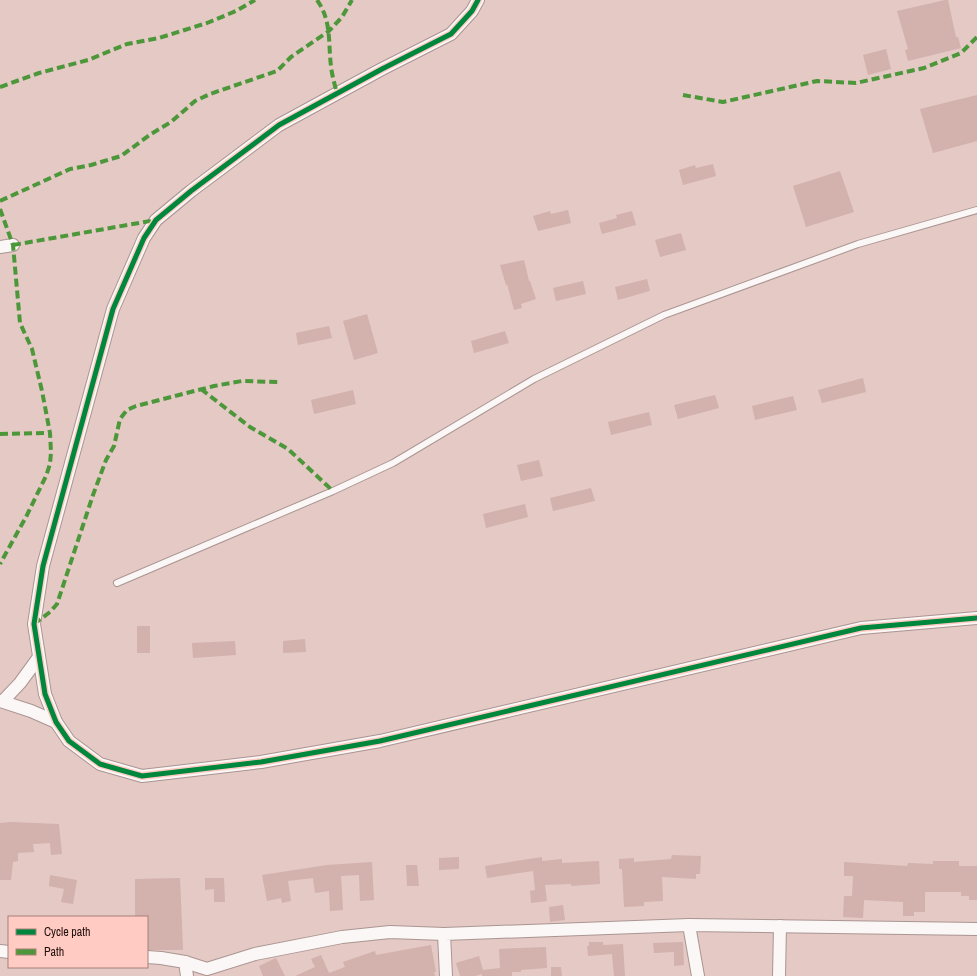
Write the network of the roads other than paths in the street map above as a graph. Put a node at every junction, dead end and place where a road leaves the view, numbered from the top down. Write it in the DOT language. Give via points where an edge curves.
graph roads {
  1 [pos="478,0"];
  2 [pos="977,210"];
  3 [pos="13,245"];
  4 [pos="0,247"];
  5 [pos="117,583"];
  6 [pos="977,618"];
  7 [pos="39,656"];
  8 [pos="1,701"];
  9 [pos="56,722"];
  10 [pos="689,925"];
  11 [pos="780,926"];
  12 [pos="977,929"];
  13 [pos="444,934"];
  14 [pos="148,957"];
  15 [pos="185,962"];
  16 [pos="187,976"];
  17 [pos="446,976"];
  18 [pos="698,976"];
  19 [pos="779,976"];
  1 -- 7 [label="street" via="472,11 451,34 279,125 156,220 144,238 113,309 43,566 34,624"];
  2 -- 5 [label="lane" via="858,244 664,315 534,380 393,463 334,491"];
  3 -- 4 [label="street"];
  6 -- 9 [label="street" via="861,628 380,740 260,762 142,776 100,764 69,741"];
  7 -- 8 [label="street" via="20,683"];
  7 -- 9 [label="street" via="44,694"];
  8 -- 9 [label="street"];
  10 -- 11 [label="street"];
  10 -- 13 [label="street"];
  10 -- 18 [label="street"];
  11 -- 12 [label="street"];
  11 -- 19 [label="street"];
  13 -- 15 [label="street" via="390,932 342,937 256,954 207,969"];
  13 -- 17 [label="street"];
  14 -- 15 [label="street"];
  15 -- 16 [label="street"];
}
